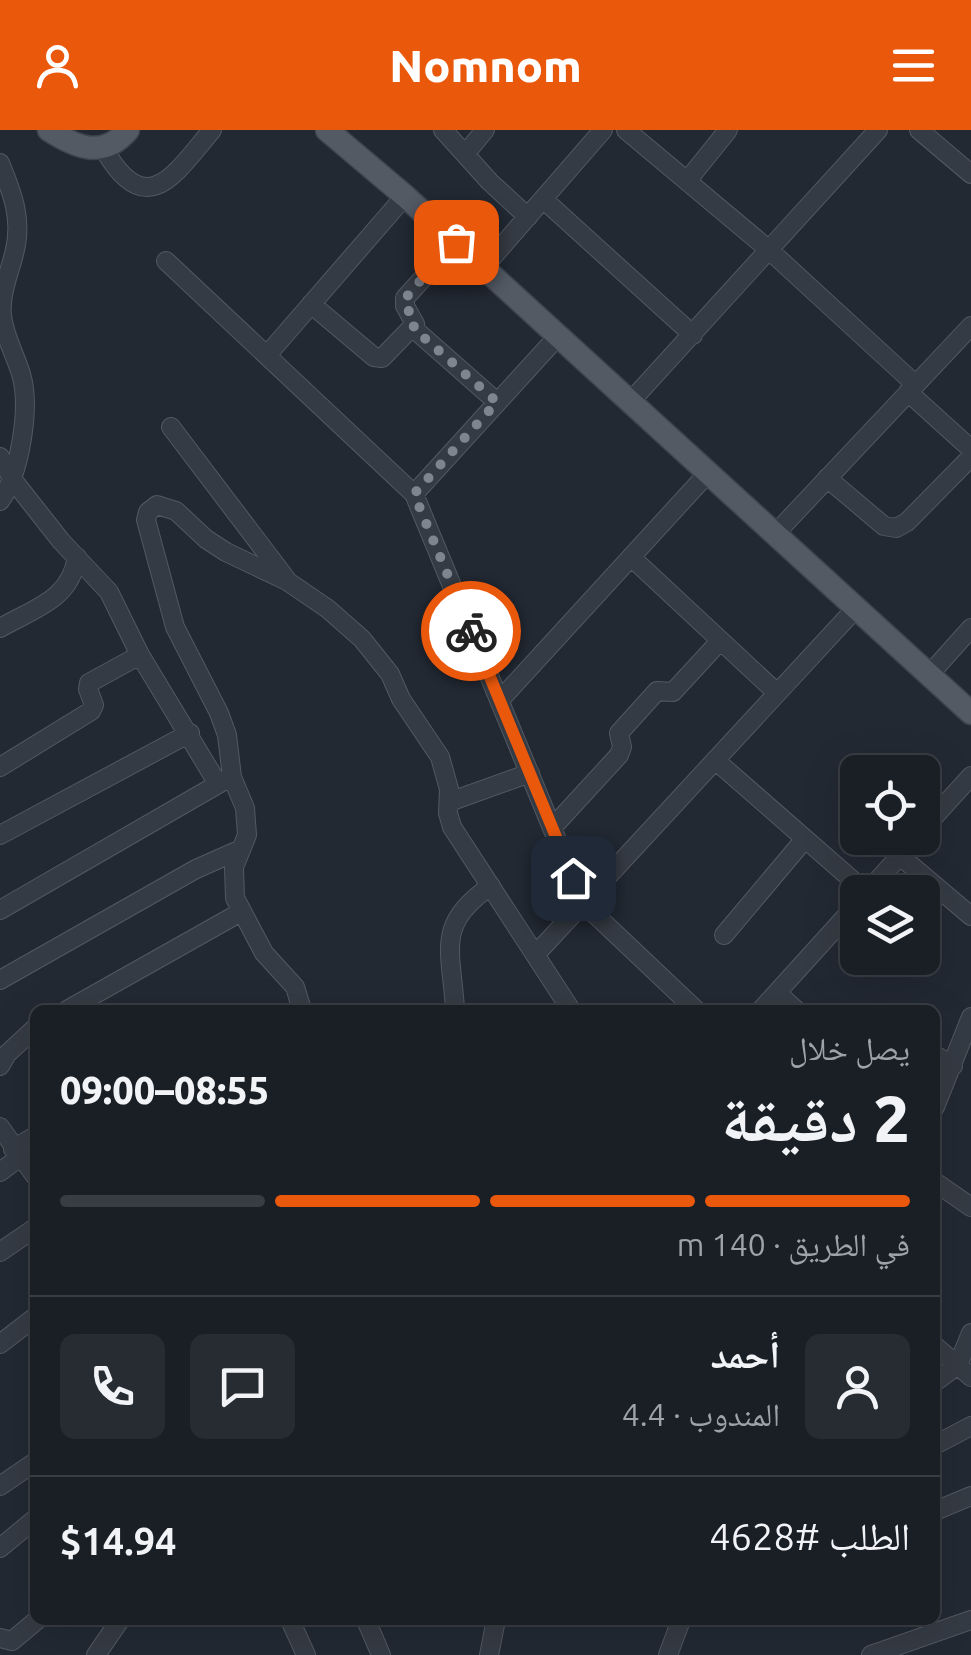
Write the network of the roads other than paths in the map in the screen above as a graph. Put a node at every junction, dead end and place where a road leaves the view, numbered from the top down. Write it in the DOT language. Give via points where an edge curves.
graph roads {
  1 [pos="49,130"];
  2 [pos="128,130"];
  3 [pos="212,130"];
  4 [pos="484,130"];
  5 [pos="626,130"];
  6 [pos="728,130"];
  7 [pos="878,130"];
  8 [pos="919,130"];
  9 [pos="331,131"];
  10 [pos="447,131"];
  11 [pos="594,133"];
  12 [pos="104,148"];
  13 [pos="466,153"];
  14 [pos="0,164"];
  15 [pos="971,174"];
  16 [pos="688,182"];
  17 [pos="405,196"];
  18 [pos="543,199"];
  19 [pos="528,216"];
  20 [pos="456,242"];
  21 [pos="768,249"];
  22 [pos="166,261"];
  23 [pos="483,268"];
  24 [pos="311,304"];
  25 [pos="971,326"];
  26 [pos="413,328"];
  27 [pos="693,335"];
  28 [pos="558,336"];
  29 [pos="268,354"];
  30 [pos="912,388"];
  31 [pos="497,402"];
  32 [pos="630,402"];
  33 [pos="171,426"];
  34 [pos="970,448"];
  35 [pos="0,458"];
  36 [pos="708,474"];
  37 [pos="827,478"];
  38 [pos="13,480"];
  39 [pos="414,494"];
  40 [pos="0,502"];
  41 [pos="775,534"];
  42 [pos="77,557"];
  43 [pos="631,557"];
  44 [pos="287,581"];
  45 [pos="856,608"];
  46 [pos="0,628"];
  47 [pos="971,628"];
  48 [pos="720,641"];
  49 [pos="140,655"];
  50 [pos="930,675"];
  51 [pos="777,694"];
  52 [pos="500,700"];
  53 [pos="971,713"];
  54 [pos="190,733"];
  55 [pos="715,760"];
  56 [pos="0,767"];
  57 [pos="530,773"];
  58 [pos="971,776"];
  59 [pos="225,780"];
  60 [pos="449,802"];
  61 [pos="940,810"];
  62 [pos="552,828"];
  63 [pos="0,835"];
  64 [pos="804,840"];
  65 [pos="239,850"];
  66 [pos="900,856"];
  67 [pos="846,875"];
  68 [pos="882,875"];
  69 [pos="492,886"];
  70 [pos="583,903"];
  71 [pos="0,910"];
  72 [pos="240,912"];
  73 [pos="971,916"];
  74 [pos="840,923"];
  75 [pos="724,935"];
  76 [pos="536,954"];
  77 [pos="0,980"];
  78 [pos="777,993"];
  79 [pos="77,1005"];
  80 [pos="300,1005"];
  81 [pos="455,1005"];
  82 [pos="568,1005"];
  83 [pos="691,1005"];
  84 [pos="766,1005"];
  85 [pos="790,1005"];
  86 [pos="971,1017"];
  87 [pos="30,1033"];
  88 [pos="940,1057"];
  89 [pos="0,1066"];
  90 [pos="953,1066"];
  91 [pos="940,1096"];
  92 [pos="0,1126"];
  93 [pos="30,1140"];
  94 [pos="16,1153"];
  95 [pos="30,1170"];
  96 [pos="0,1172"];
  97 [pos="940,1185"];
  98 [pos="971,1207"];
  99 [pos="30,1231"];
  100 [pos="0,1252"];
  101 [pos="30,1327"];
  102 [pos="971,1333"];
  103 [pos="0,1344"];
  104 [pos="940,1350"];
  105 [pos="964,1371"];
  106 [pos="940,1380"];
  107 [pos="971,1426"];
  108 [pos="940,1442"];
  109 [pos="30,1465"];
  110 [pos="0,1486"];
  111 [pos="971,1496"];
  112 [pos="940,1509"];
  113 [pos="30,1523"];
  114 [pos="0,1548"];
  115 [pos="971,1620"];
  116 [pos="31,1625"];
  117 [pos="117,1625"];
  118 [pos="292,1625"];
  119 [pos="368,1625"];
  120 [pos="495,1625"];
  121 [pos="679,1625"];
  122 [pos="0,1638"];
  123 [pos="96,1655"];
  124 [pos="306,1655"];
  125 [pos="381,1655"];
  126 [pos="489,1655"];
  127 [pos="668,1655"];
  128 [pos="871,1655"];
  1 -- 12 [label="main road" via="78,146"];
  2 -- 12 [label="main road"];
  3 -- 12 [label="street" via="169,181 153,188 128,181"];
  4 -- 13 [label="street"];
  5 -- 16 [label="street"];
  6 -- 16 [label="street"];
  7 -- 21 [label="street"];
  8 -- 15 [label="street"];
  9 -- 17 [label="main road"];
  10 -- 13 [label="street"];
  11 -- 18 [label="street"];
  13 -- 19 [label="street"];
  14 -- 38 [label="street" via="15,201 18,232 1,312 24,391"];
  16 -- 21 [label="street"];
  17 -- 20 [label="main road"];
  17 -- 24 [label="street"];
  18 -- 19 [label="street"];
  18 -- 27 [label="street"];
  19 -- 23 [label="street"];
  20 -- 23 [label="main road"];
  20 -- 26 [label="street" via="406,298"];
  21 -- 27 [label="street"];
  21 -- 30 [label="street"];
  22 -- 29 [label="street"];
  23 -- 28 [label="main road"];
  24 -- 26 [label="street" via="377,358"];
  24 -- 29 [label="street"];
  25 -- 30 [label="street"];
  26 -- 31 [label="street"];
  27 -- 32 [label="street"];
  28 -- 31 [label="street"];
  28 -- 32 [label="main road"];
  29 -- 39 [label="street"];
  30 -- 34 [label="street"];
  30 -- 37 [label="street"];
  31 -- 39 [label="street"];
  32 -- 36 [label="main road"];
  33 -- 44 [label="street"];
  34 -- 37 [label="street" via="896,528 884,526"];
  35 -- 38 [label="street"];
  36 -- 41 [label="main road"];
  36 -- 43 [label="street"];
  37 -- 41 [label="street"];
  38 -- 40 [label="street"];
  38 -- 42 [label="street"];
  39 -- 52 [label="street"];
  41 -- 45 [label="main road"];
  42 -- 46 [label="street" via="63,592"];
  42 -- 49 [label="street" via="110,592"];
  43 -- 48 [label="street"];
  43 -- 52 [label="street"];
  44 -- 59 [label="street" via="226,552 171,507 157,504 148,512 171,616 227,735"];
  44 -- 60 [label="street" via="328,608 381,661 440,757"];
  45 -- 50 [label="main road"];
  45 -- 51 [label="street"];
  47 -- 50 [label="street"];
  48 -- 51 [label="street"];
  48 -- 62 [label="street" via="674,692 657,691 619,733 619,755"];
  49 -- 54 [label="street"];
  49 -- 56 [label="street" via="90,683 91,711"];
  50 -- 53 [label="main road"];
  51 -- 55 [label="street"];
  52 -- 57 [label="street"];
  54 -- 59 [label="street"];
  54 -- 63 [label="street"];
  55 -- 64 [label="street"];
  55 -- 70 [label="street"];
  57 -- 60 [label="street"];
  57 -- 62 [label="street"];
  58 -- 61 [label="street"];
  59 -- 65 [label="street" via="241,794 248,822"];
  59 -- 71 [label="street"];
  60 -- 69 [label="street" via="452,827"];
  62 -- 70 [label="street"];
  64 -- 67 [label="street"];
  64 -- 75 [label="street"];
  65 -- 72 [label="street" via="233,881"];
  65 -- 77 [label="street"];
  66 -- 68 [label="street"];
  66 -- 73 [label="street"];
  69 -- 76 [label="street"];
  69 -- 81 [label="street" via="469,901 448,939"];
  70 -- 76 [label="street"];
  70 -- 83 [label="street"];
  72 -- 79 [label="street"];
  72 -- 80 [label="street" via="295,987"];
  74 -- 78 [label="street"];
  76 -- 82 [label="street"];
  78 -- 84 [label="street"];
  78 -- 85 [label="street"];
  86 -- 90 [label="street"];
  87 -- 89 [label="street"];
  88 -- 90 [label="street"];
  90 -- 91 [label="street"];
  92 -- 94 [label="street"];
  93 -- 94 [label="street"];
  94 -- 95 [label="street"];
  94 -- 96 [label="street"];
  97 -- 98 [label="street"];
  99 -- 100 [label="street"];
  101 -- 103 [label="street"];
  102 -- 105 [label="street"];
  104 -- 105 [label="street"];
  105 -- 106 [label="street"];
  107 -- 108 [label="street"];
  109 -- 110 [label="street"];
  111 -- 112 [label="street"];
  113 -- 114 [label="street"];
  115 -- 128 [label="street"];
  116 -- 122 [label="street" via="12,1641"];
  117 -- 123 [label="street"];
  118 -- 124 [label="street"];
  119 -- 125 [label="street"];
  120 -- 126 [label="street"];
  121 -- 127 [label="street"];
}
